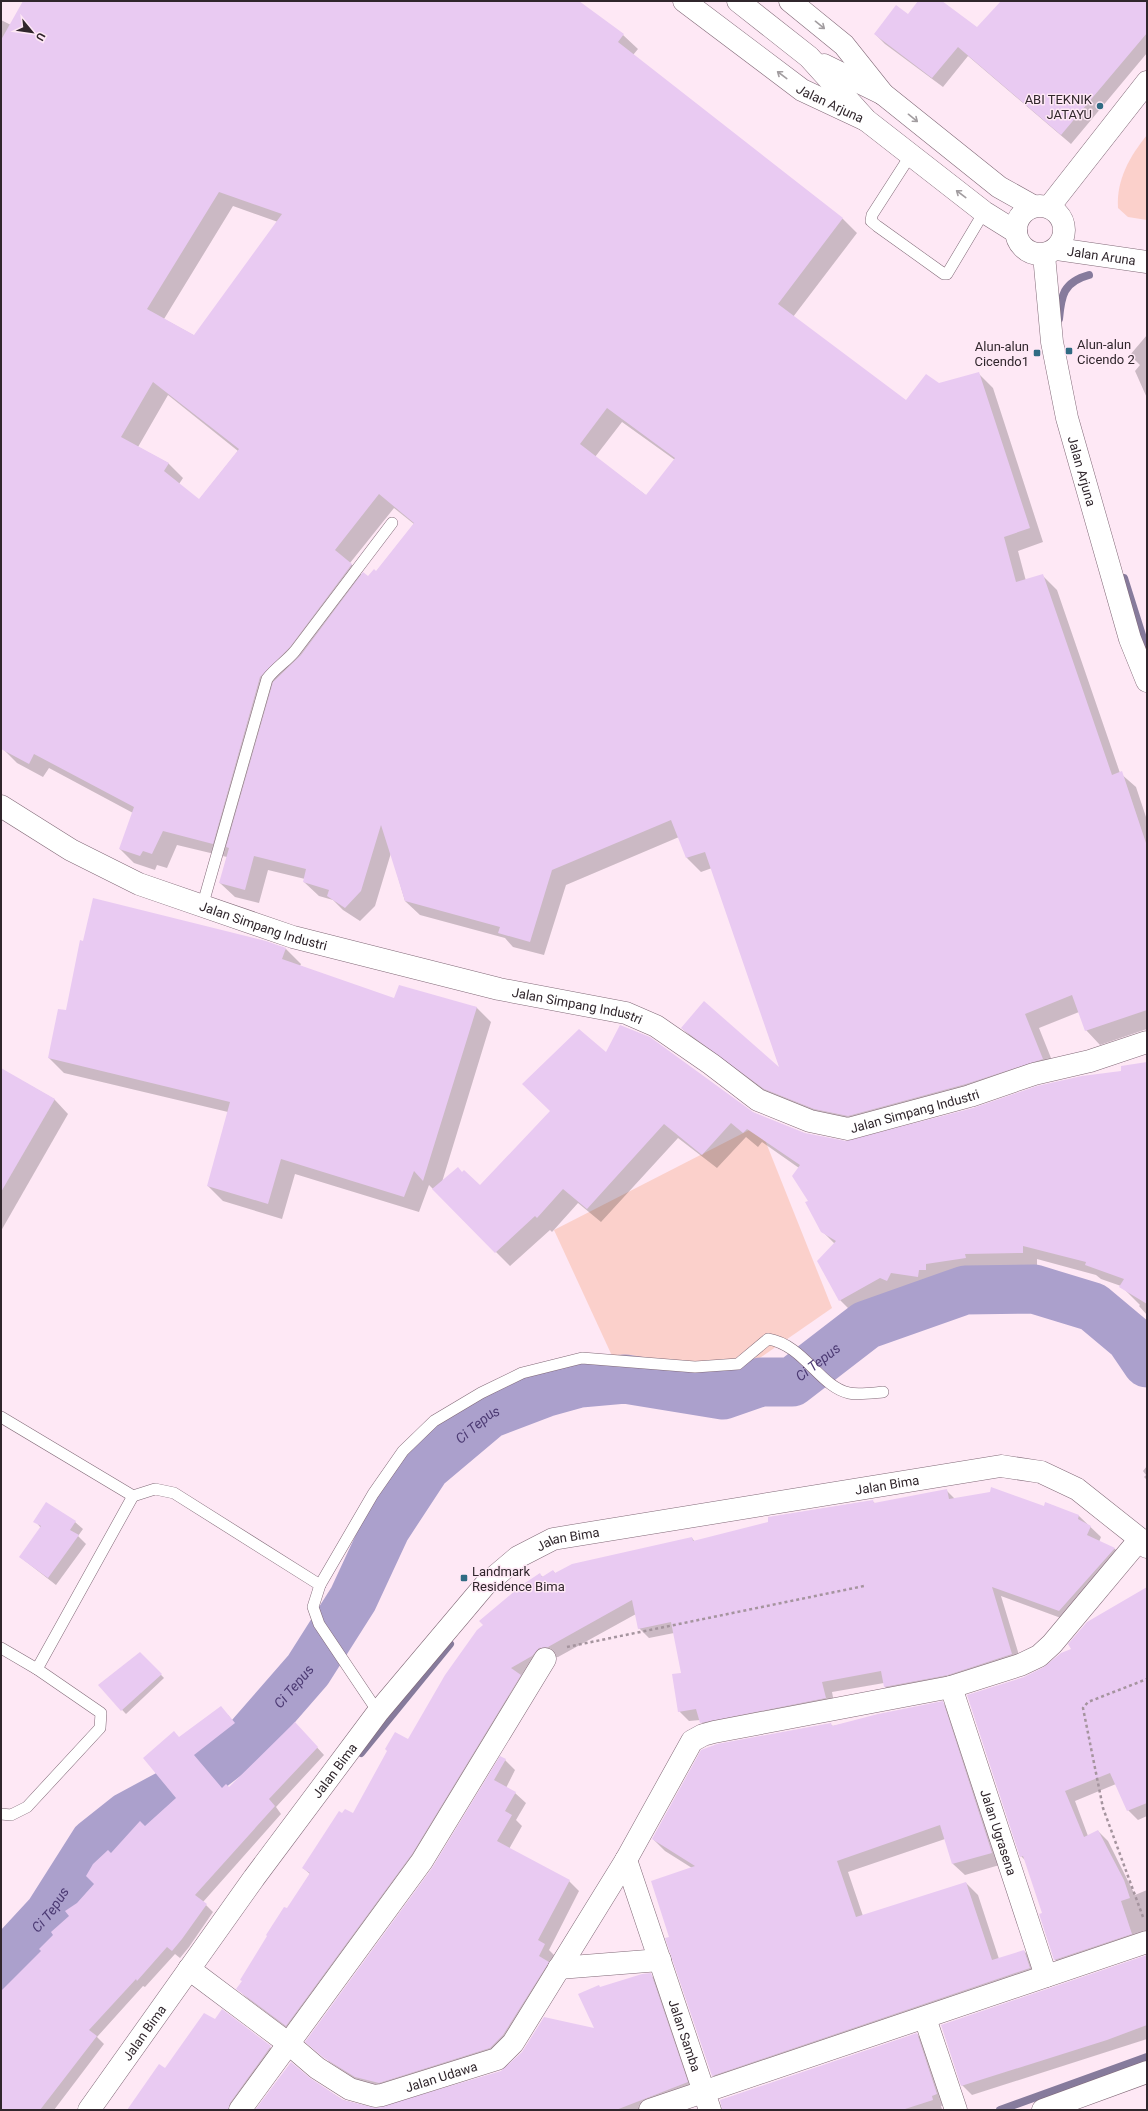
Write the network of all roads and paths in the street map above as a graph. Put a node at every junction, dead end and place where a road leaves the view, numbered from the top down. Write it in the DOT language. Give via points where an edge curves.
graph roads {
  1 [pos="684,1"];
  2 [pos="790,1"];
  3 [pos="741,4"];
  4 [pos="809,57"];
  5 [pos="1147,82"];
  6 [pos="883,94"];
  7 [pos="866,120"];
  8 [pos="910,156"];
  9 [pos="1041,206"];
  10 [pos="984,212"];
  11 [pos="1016,232"];
  12 [pos="1050,252"];
  13 [pos="1147,262"];
  14 [pos="392,523"];
  15 [pos="1147,681"];
  16 [pos="1,806"];
  17 [pos="202,907"];
  18 [pos="1147,1042"];
  19 [pos="883,1392"];
  20 [pos="1,1417"];
  21 [pos="133,1496"];
  22 [pos="1144,1543"];
  23 [pos="320,1585"];
  24 [pos="864,1586"];
  25 [pos="1,1648"];
  26 [pos="545,1658"];
  27 [pos="37,1669"];
  28 [pos="1147,1679"];
  29 [pos="952,1687"];
  30 [pos="378,1712"];
  31 [pos="1,1814"];
  32 [pos="626,1860"];
  33 [pos="1146,1932"];
  34 [pos="660,1960"];
  35 [pos="559,1968"];
  36 [pos="189,1969"];
  37 [pos="1046,1976"];
  38 [pos="925,2018"];
  39 [pos="289,2044"];
  40 [pos="1147,2072"];
  41 [pos="708,2101"];
  42 [pos="1091,2102"];
  43 [pos="89,2110"];
  44 [pos="240,2110"];
  45 [pos="650,2110"];
  46 [pos="956,2110"];
  47 [pos="1043,2110"];
  7 -- 1 [label="street, Jalan Arjuna, one-way" via="802,90"];
  2 -- 6 [label="street, Jalan Arjuna, one-way" via="844,45"];
  3 -- 4 [label="street"];
  4 -- 6 [label="street"];
  4 -- 7 [label="street"];
  5 -- 9 [label="street"];
  6 -- 9 [label="street, Jalan Arjuna, one-way" via="999,187"];
  7 -- 8 [label="street, Jalan Arjuna"];
  10 -- 8 [label="street, Jalan Arjuna, one-way"];
  8 -- 10 [label="lane" via="872,215 872,221 877,226 947,274"];
  9 -- 11 [label="street" via="1020,216"];
  9 -- 12 [label="street, Jalan Arjuna" via="1059,214 1064,226 1064,238"];
  10 -- 11 [label="street, Jalan Arjuna"];
  11 -- 12 [label="street" via="1018,242 1025,249 1034,254"];
  12 -- 13 [label="street, Jalan Aruna"];
  12 -- 15 [label="street, Jalan Arjuna" via="1052,342 1067,418 1130,639"];
  14 -- 17 [label="lane" via="296,651 275,668 267,679"];
  16 -- 17 [label="street, Jalan Simpang Industri" via="71,850 113,872"];
  17 -- 18 [label="street, Jalan Simpang Industri" via="293,938 453,978 626,1013 656,1026 758,1100 810,1121 848,1129 970,1096 1034,1074 1090,1061"];
  19 -- 23 [label="lane" via="848,1393 832,1384 790,1346 781,1341 768,1339 738,1364 720,1367 582,1358 522,1372 434,1421 403,1451 373,1494"];
  20 -- 21 [label="lane"];
  21 -- 23 [label="lane" via="155,1489 174,1493"];
  21 -- 27 [label="lane"];
  22 -- 29 [label="street, Jalan Udawa" via="1039,1656 1020,1665"];
  22 -- 30 [label="street, Jalan Bima" via="1077,1489 1041,1472 1001,1466 553,1539 518,1556 485,1585"];
  23 -- 30 [label="lane" via="313,1607 319,1624"];
  24 -- 26 [label="path" via="564,1647 554,1650"];
  25 -- 27 [label="lane"];
  26 -- 39 [label="street" via="422,1861"];
  27 -- 31 [label="lane" via="101,1713 100,1728 27,1807 11,1815"];
  28 -- 33 [label="path" via="1088,1702 1083,1708 1103,1808"];
  29 -- 32 [label="street, Jalan Udawa" via="703,1735 692,1741"];
  29 -- 37 [label="street, Jalan Ugrasena"];
  30 -- 36 [label="street, Jalan Bima"];
  32 -- 34 [label="street, Jalan Samba"];
  32 -- 35 [label="street, Jalan Udawa"];
  33 -- 37 [label="street"];
  34 -- 35 [label="street"];
  34 -- 41 [label="street, Jalan Samba"];
  35 -- 39 [label="street, Jalan Udawa" via="513,2043 497,2059 382,2095 375,2096 350,2089 317,2068"];
  36 -- 39 [label="street, Jalan Udawa"];
  36 -- 43 [label="street, Jalan Bima"];
  37 -- 38 [label="street"];
  38 -- 41 [label="street"];
  38 -- 46 [label="street"];
  39 -- 44 [label="street"];
  40 -- 42 [label="street"];
  41 -- 45 [label="street"];
  42 -- 47 [label="street"];
}
